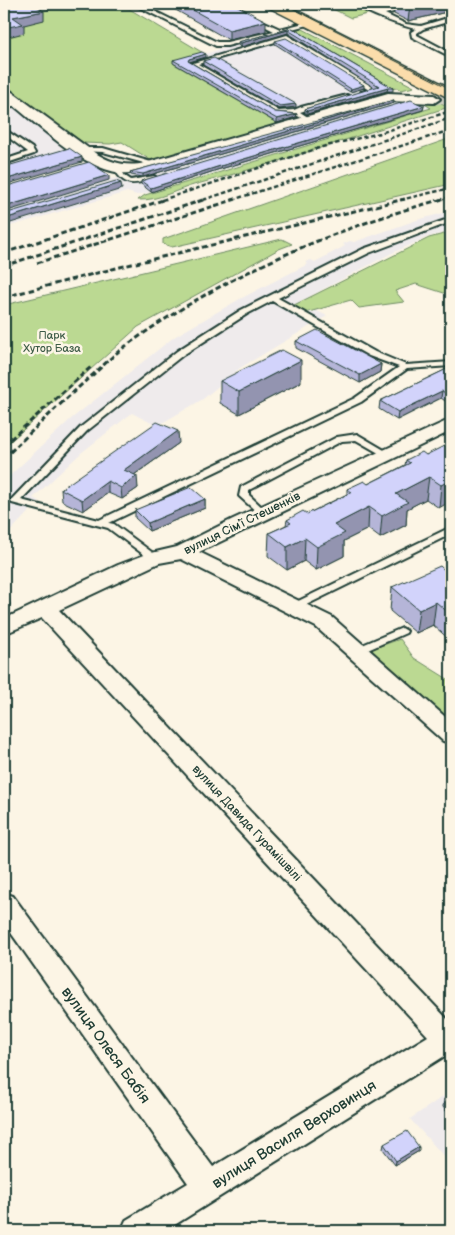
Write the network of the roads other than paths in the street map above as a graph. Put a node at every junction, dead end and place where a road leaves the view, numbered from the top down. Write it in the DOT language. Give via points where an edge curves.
graph roads {
  1 [pos="136,4"];
  2 [pos="273,4"];
  3 [pos="299,4"];
  4 [pos="357,4"];
  5 [pos="427,4"];
  6 [pos="377,14"];
  7 [pos="247,16"];
  8 [pos="451,19"];
  9 [pos="312,23"];
  10 [pos="434,24"];
  11 [pos="446,27"];
  12 [pos="421,28"];
  13 [pos="279,31"];
  14 [pos="451,55"];
  15 [pos="451,80"];
  16 [pos="4,92"];
  17 [pos="358,94"];
  18 [pos="451,94"];
  19 [pos="350,96"];
  20 [pos="434,99"];
  21 [pos="20,103"];
  22 [pos="4,106"];
  23 [pos="295,112"];
  24 [pos="309,120"];
  25 [pos="4,131"];
  26 [pos="82,150"];
  27 [pos="4,162"];
  28 [pos="117,168"];
  29 [pos="159,170"];
  30 [pos="116,182"];
  31 [pos="130,182"];
  32 [pos="451,220"];
  33 [pos="272,298"];
  34 [pos="451,364"];
  35 [pos="405,367"];
  36 [pos="451,425"];
  37 [pos="387,454"];
  38 [pos="262,512"];
  39 [pos="100,523"];
  40 [pos="451,530"];
  41 [pos="183,552"];
  42 [pos="154,558"];
  43 [pos="294,607"];
  44 [pos="45,608"];
  45 [pos="4,628"];
  46 [pos="402,631"];
  47 [pos="357,651"];
  48 [pos="451,735"];
  49 [pos="4,903"];
  50 [pos="450,1038"];
  51 [pos="209,1187"];
  52 [pos="137,1231"];
  1 -- 13 [label="lane" via="212,44 227,44"];
  2 -- 9 [label="main road"];
  3 -- 15 [label="main road"];
  4 -- 6 [label="lane"];
  5 -- 6 [label="lane"];
  6 -- 12 [label="lane"];
  7 -- 13 [label="lane"];
  8 -- 10 [label="lane"];
  9 -- 13 [label="lane"];
  9 -- 18 [label="main road"];
  10 -- 11 [label="lane"];
  10 -- 12 [label="lane"];
  12 -- 14 [label="lane" via="414,32 414,36"];
  16 -- 21 [label="street"];
  17 -- 23 [label="lane" via="374,90 287,37 194,64 278,113"];
  19 -- 23 [label="lane"];
  20 -- 24 [label="street" via="388,97"];
  21 -- 22 [label="lane"];
  21 -- 26 [label="street"];
  23 -- 24 [label="lane"];
  24 -- 29 [label="street"];
  25 -- 27 [label="lane" via="32,152"];
  26 -- 28 [label="street" via="93,163"];
  26 -- 29 [label="lane" via="103,150"];
  28 -- 29 [label="street"];
  28 -- 31 [label="lane"];
  29 -- 31 [label="lane" via="144,181"];
  30 -- 31 [label="lane"];
  32 -- 33 [label="lane" via="366,251"];
  33 -- 35 [label="lane" via="372,354"];
  33 -- 39 [label="lane" via="244,312 166,364 84,429 15,501"];
  34 -- 35 [label="lane"];
  35 -- 39 [label="lane" via="358,400"];
  36 -- 37 [label="street, вулиця Сімʼї Стешенків"];
  37 -- 38 [label="street, вулиця Сімʼї Стешенків"];
  37 -- 38 [label="lane" via="357,437 340,439 244,489 244,496"];
  38 -- 41 [label="street, вулиця Сімʼї Стешенків"];
  39 -- 42 [label="lane" via="111,526"];
  40 -- 43 [label="lane"];
  41 -- 42 [label="street, вулиця Сімʼї Стешенків"];
  41 -- 43 [label="street"];
  42 -- 44 [label="street, вулиця Сімʼї Стешенків"];
  43 -- 47 [label="street" via="324,622"];
  44 -- 45 [label="street, вулиця Сімʼї Стешенків"];
  44 -- 50 [label="street, вулиця Давида Гурамішвілі"];
  46 -- 47 [label="lane"];
  47 -- 48 [label="street"];
  49 -- 51 [label="street, вулиця Олеся Бабія"];
  50 -- 51 [label="street, вулиця Василя Верховинця"];
  51 -- 52 [label="street, вулиця Василя Верховинця"];
}
